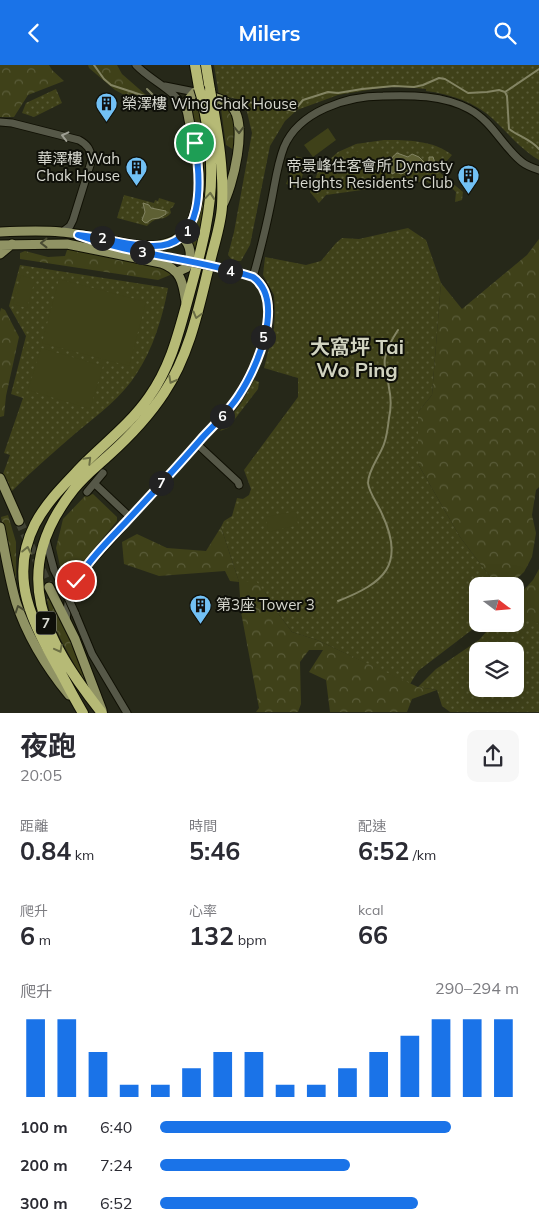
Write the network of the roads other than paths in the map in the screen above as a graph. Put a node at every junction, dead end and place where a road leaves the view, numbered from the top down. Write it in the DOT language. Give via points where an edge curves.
graph roads {
  1 [pos="136,65"];
  2 [pos="196,65"];
  3 [pos="206,65"];
  4 [pos="162,86"];
  5 [pos="203,94"];
  6 [pos="188,115"];
  7 [pos="0,122"];
  8 [pos="539,170"];
  9 [pos="222,207"];
  10 [pos="0,232"];
  11 [pos="62,232"];
  12 [pos="78,235"];
  13 [pos="182,237"];
  14 [pos="12,244"];
  15 [pos="0,245"];
  16 [pos="93,248"];
  17 [pos="125,249"];
  18 [pos="0,254"];
  19 [pos="177,272"];
  20 [pos="253,277"];
  21 [pos="186,305"];
  22 [pos="197,444"];
  23 [pos="104,473"];
  24 [pos="0,478"];
  25 [pos="95,484"];
  26 [pos="239,485"];
  27 [pos="87,492"];
  28 [pos="130,517"];
  29 [pos="18,521"];
  30 [pos="1,530"];
  31 [pos="46,540"];
  32 [pos="49,587"];
  33 [pos="66,621"];
  34 [pos="81,710"];
  35 [pos="102,713"];
  36 [pos="127,713"];
  1 -- 4 [label="street"];
  2 -- 5 [label="highway, 7"];
  3 -- 5 [label="highway, 7"];
  4 -- 5 [label="street"];
  4 -- 6 [label="street" via="178,98"];
  5 -- 6 [label="main road" via="188,100"];
  5 -- 9 [label="highway, 7" via="219,143"];
  5 -- 9 [label="main road, one-way" via="226,102 239,120 240,133 231,186"];
  21 -- 5 [label="highway, 7, one-way" via="202,244 211,191 210,143"];
  6 -- 13 [label="main road" via="198,163 199,188 193,219"];
  11 -- 7 [label="street, one-way" via="73,221 92,159 90,149 79,140"];
  8 -- 20 [label="street" via="523,163 477,114 452,102 411,95 375,96 330,107 306,118 285,146"];
  9 -- 31 [label="highway, 7, one-way" via="197,315 172,380 130,434 74,489"];
  10 -- 11 [label="main road"];
  11 -- 12 [label="main road"];
  12 -- 13 [label="main road" via="149,246 169,244"];
  12 -- 17 [label="street"];
  13 -- 19 [label="main road" via="189,245 191,258 186,268"];
  14 -- 15 [label="main road"];
  16 -- 14 [label="main road, one-way" via="67,244"];
  14 -- 18 [label="main road"];
  16 -- 17 [label="street"];
  16 -- 19 [label="main road" via="161,263"];
  17 -- 20 [label="street, bridge"];
  19 -- 21 [label="main road"];
  20 -- 22 [label="street" via="266,291 269,309 256,362 239,395"];
  34 -- 21 [label="highway, 7, one-way" via="41,639 29,609 24,591 29,540 40,516 60,490 156,388 173,353"];
  22 -- 26 [label="street"];
  22 -- 28 [label="street"];
  23 -- 25 [label="street"];
  24 -- 29 [label="main road"];
  25 -- 27 [label="street"];
  25 -- 28 [label="street"];
  28 -- 33 [label="street" via="76,581 70,593"];
  34 -- 30 [label="main road, one-way" via="54,676 26,629 16,601"];
  31 -- 35 [label="highway, 7, one-way" via="40,551 37,572 43,612 64,658"];
  31 -- 36 [label="street, bridge" via="54,569 92,654"];
  32 -- 33 [label="main road"];
  33 -- 35 [label="main road"];
}
